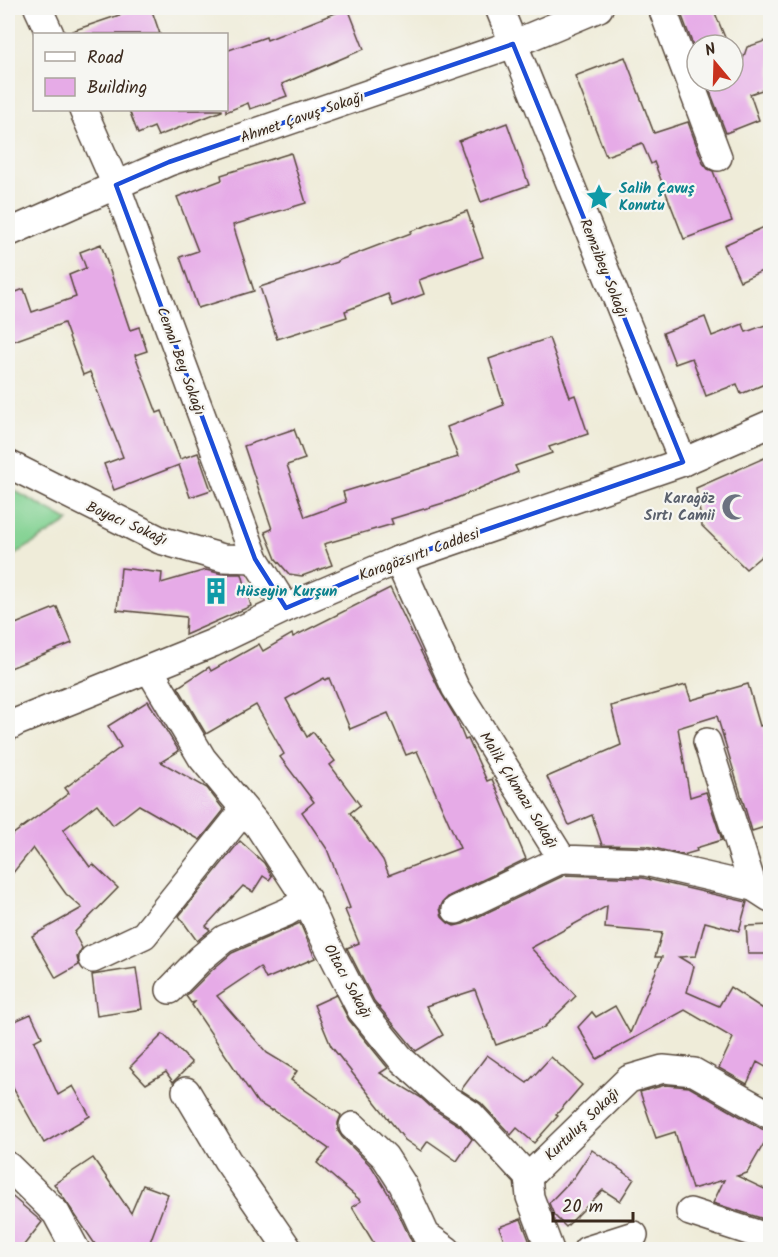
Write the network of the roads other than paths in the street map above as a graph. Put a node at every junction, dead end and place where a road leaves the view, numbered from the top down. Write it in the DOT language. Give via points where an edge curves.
graph roads {
  1 [pos="38,8"];
  2 [pos="499,8"];
  3 [pos="599,8"];
  4 [pos="662,8"];
  5 [pos="50,33"];
  6 [pos="513,44"];
  7 [pos="83,111"];
  8 [pos="718,157"];
  9 [pos="116,185"];
  10 [pos="8,233"];
  11 [pos="771,424"];
  12 [pos="683,462"];
  13 [pos="8,464"];
  14 [pos="255,559"];
  15 [pos="398,560"];
  16 [pos="286,608"];
  17 [pos="149,669"];
  18 [pos="8,727"];
  19 [pos="707,742"];
  20 [pos="244,810"];
  21 [pos="562,859"];
  22 [pos="762,892"];
  23 [pos="307,900"];
  24 [pos="456,910"];
  25 [pos="93,959"];
  26 [pos="170,990"];
  27 [pos="186,1091"];
  28 [pos="771,1115"];
  29 [pos="353,1126"];
  30 [pos="8,1166"];
  31 [pos="528,1177"];
  32 [pos="690,1212"];
  33 [pos="634,1235"];
  34 [pos="771,1238"];
  35 [pos="76,1250"];
  36 [pos="289,1250"];
  37 [pos="447,1250"];
  38 [pos="550,1250"];
  39 [pos="587,1250"];
  1 -- 5 [label="street"];
  2 -- 6 [label="street, Remzibey Sokağı"];
  3 -- 6 [label="street, Ahmet Çavuş Sokağı"];
  4 -- 8 [label="street"];
  6 -- 9 [label="street, Ahmet Çavuş Sokağı" via="169,162"];
  6 -- 12 [label="street, Remzibey Sokağı"];
  7 -- 9 [label="street, Cemal Bey Sokağı"];
  9 -- 10 [label="street, Ahmet Çavuş Sokağı"];
  9 -- 14 [label="street, Cemal Bey Sokağı"];
  11 -- 12 [label="street, Karagözsırtı Caddesi"];
  12 -- 15 [label="street, Karagözsırtı Caddesi"];
  13 -- 14 [label="street, Boyacı Sokağı" via="160,540 223,558"];
  14 -- 16 [label="street, Cemal Bey Sokağı"];
  15 -- 16 [label="street, Karagözsırtı Caddesi"];
  15 -- 21 [label="street, Malik Çıkmazı Sokağı" via="455,687"];
  16 -- 17 [label="street, Karagözsırtı Caddesi"];
  17 -- 18 [label="street, Karagözsırtı Caddesi"];
  17 -- 20 [label="street, Oltacı Sokağı" via="201,758"];
  19 -- 22 [label="street"];
  20 -- 23 [label="street, Oltacı Sokağı"];
  20 -- 25 [label="street" via="144,935"];
  21 -- 22 [label="street, Malik Çıkmazı Sokağı" via="645,862"];
  21 -- 24 [label="street"];
  23 -- 26 [label="street" via="224,939"];
  23 -- 31 [label="street, Oltacı Sokağı" via="361,1010 402,1060 442,1096 470,1114"];
  27 -- 36 [label="street" via="226,1160"];
  28 -- 31 [label="street, Kurtuluş Sokağı" via="693,1072 663,1069 629,1079"];
  29 -- 37 [label="street" via="385,1157 426,1235"];
  30 -- 35 [label="street" via="56,1213"];
  31 -- 38 [label="street" via="530,1197"];
  32 -- 34 [label="street"];
  33 -- 39 [label="street"];
}
